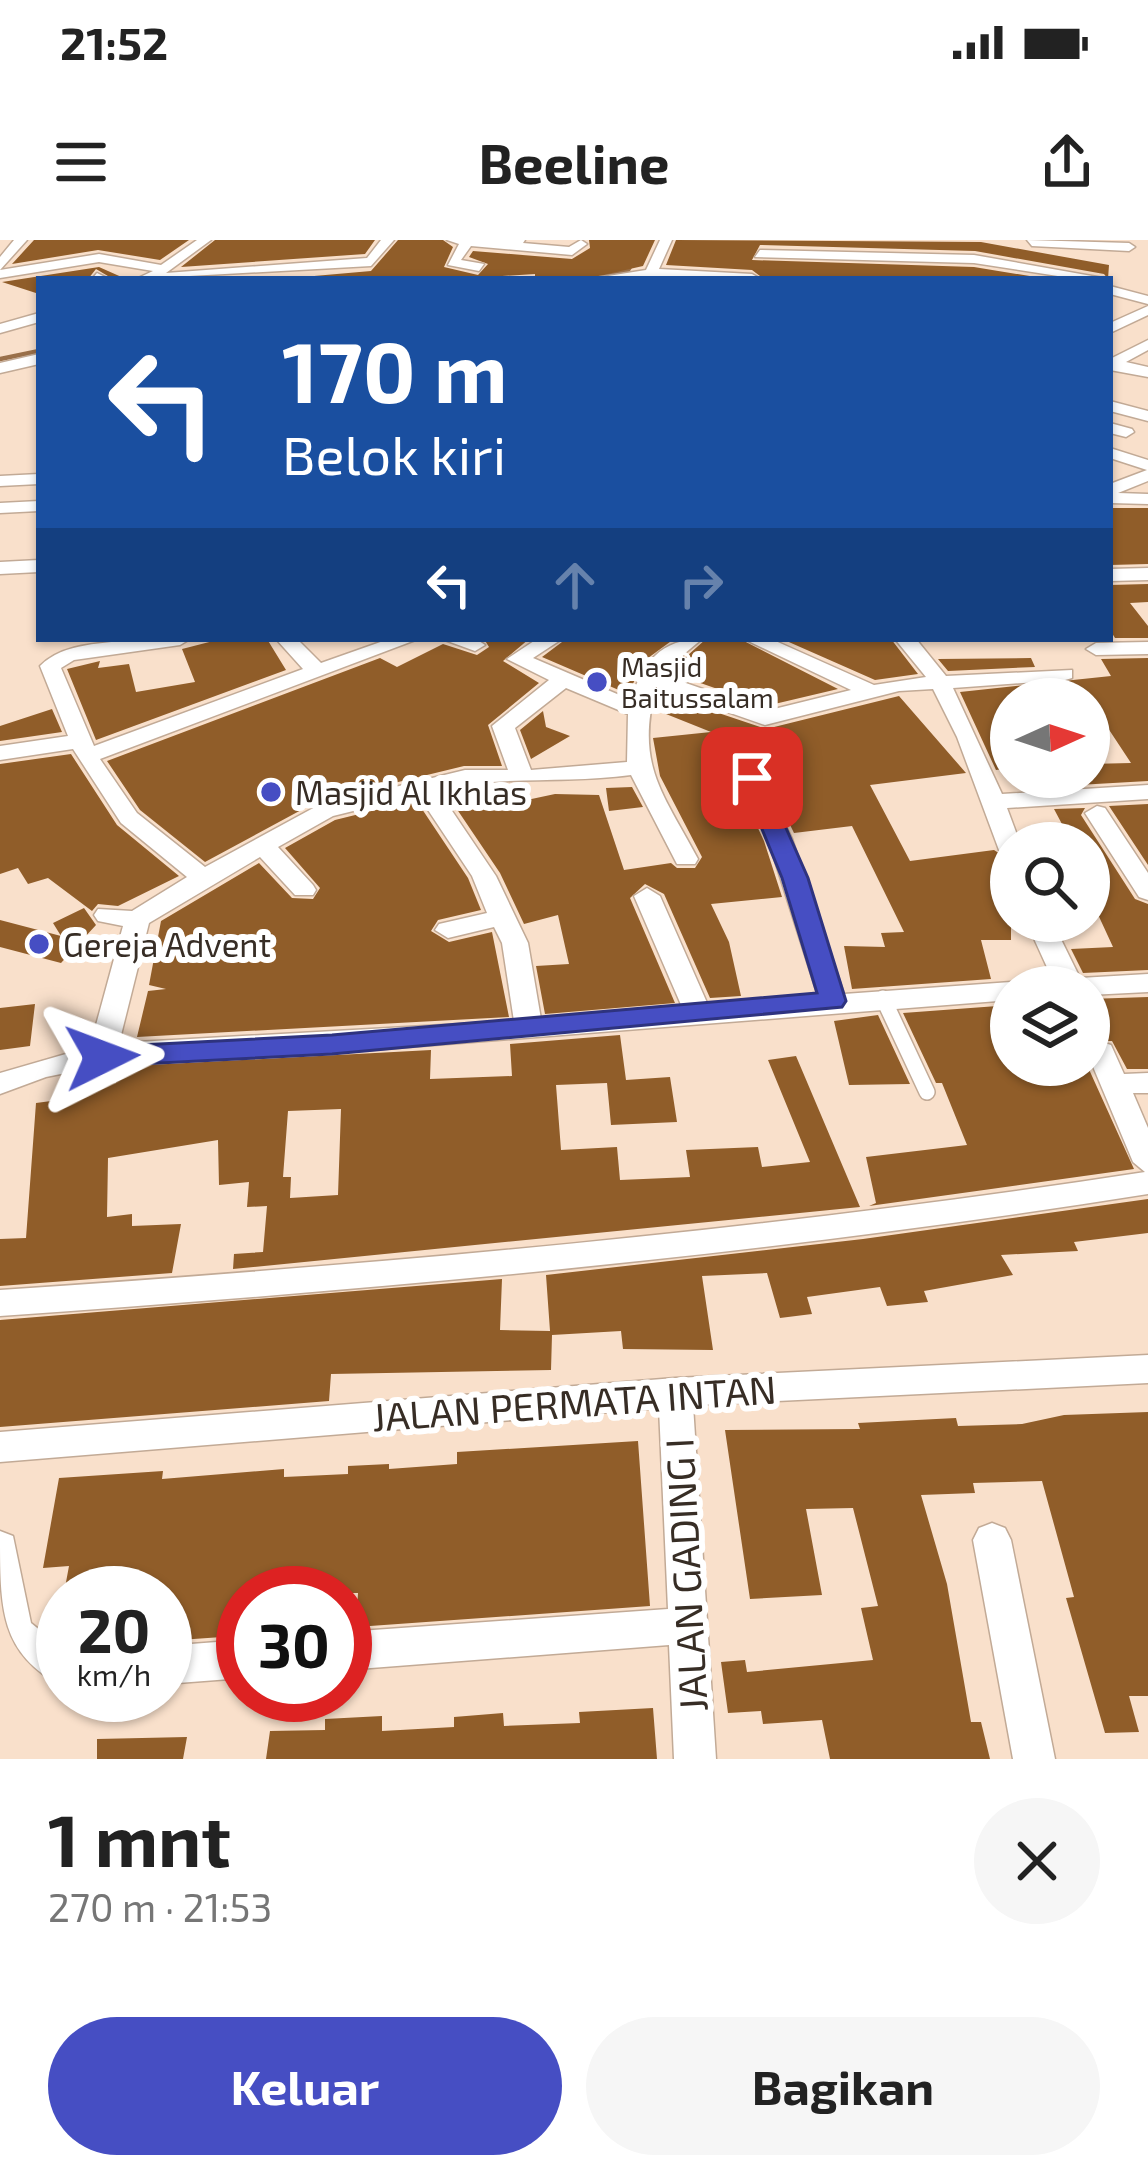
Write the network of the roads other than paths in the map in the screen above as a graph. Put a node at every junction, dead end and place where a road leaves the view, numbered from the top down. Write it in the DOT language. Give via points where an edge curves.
graph roads {
  1 [pos="21,240"];
  2 [pos="206,240"];
  3 [pos="388,240"];
  4 [pos="551,240"];
  5 [pos="563,240"];
  6 [pos="666,240"];
  7 [pos="865,240"];
  8 [pos="940,240"];
  9 [pos="1144,240"];
  10 [pos="460,242"];
  11 [pos="1032,242"];
  12 [pos="515,243"];
  13 [pos="581,244"];
  14 [pos="764,247"];
  15 [pos="1129,248"];
  16 [pos="867,258"];
  17 [pos="950,259"];
  18 [pos="370,262"];
  19 [pos="479,267"];
  20 [pos="0,270"];
  21 [pos="251,273"];
  22 [pos="154,274"];
  23 [pos="372,276"];
  24 [pos="653,276"];
  25 [pos="754,276"];
  26 [pos="867,276"];
  27 [pos="958,276"];
  28 [pos="1081,276"];
  29 [pos="1098,276"];
  30 [pos="1113,291"];
  31 [pos="1148,300"];
  32 [pos="1148,310"];
  33 [pos="36,318"];
  34 [pos="2,326"];
  35 [pos="1113,328"];
  36 [pos="1148,344"];
  37 [pos="36,360"];
  38 [pos="1113,364"];
  39 [pos="1113,365"];
  40 [pos="0,368"];
  41 [pos="1148,372"];
  42 [pos="1113,407"];
  43 [pos="1148,416"];
  44 [pos="1113,454"];
  45 [pos="1148,465"];
  46 [pos="1148,475"];
  47 [pos="36,478"];
  48 [pos="0,481"];
  49 [pos="1113,492"];
  50 [pos="1113,494"];
  51 [pos="1148,499"];
  52 [pos="36,506"];
  53 [pos="0,508"];
  54 [pos="36,566"];
  55 [pos="0,568"];
  56 [pos="1148,574"];
  57 [pos="1113,575"];
  58 [pos="162,642"];
  59 [pos="289,642"];
  60 [pos="399,642"];
  61 [pos="464,642"];
  62 [pos="546,642"];
  63 [pos="688,642"];
  64 [pos="761,642"];
  65 [pos="906,642"];
  66 [pos="475,645"];
  67 [pos="1148,648"];
  68 [pos="1096,649"];
  69 [pos="317,671"];
  70 [pos="1064,674"];
  71 [pos="649,677"];
  72 [pos="560,682"];
  73 [pos="937,682"];
  74 [pos="868,690"];
  75 [pos="639,711"];
  76 [pos="736,747"];
  77 [pos="84,749"];
  78 [pos="0,753"];
  79 [pos="638,767"];
  80 [pos="522,776"];
  81 [pos="424,787"];
  82 [pos="1148,792"];
  83 [pos="296,802"];
  84 [pos="992,802"];
  85 [pos="325,811"];
  86 [pos="1097,813"];
  87 [pos="1000,822"];
  88 [pos="263,844"];
  89 [pos="686,859"];
  90 [pos="205,879"];
  91 [pos="304,890"];
  92 [pos="1148,892"];
  93 [pos="647,896"];
  94 [pos="107,915"];
  95 [pos="502,917"];
  96 [pos="136,920"];
  97 [pos="448,930"];
  98 [pos="1148,983"];
  99 [pos="1110,985"];
  100 [pos="990,992"];
  101 [pos="883,998"];
  102 [pos="832,1001"];
  103 [pos="698,1012"];
  104 [pos="530,1028"];
  105 [pos="102,1057"];
  106 [pos="1110,1075"];
  107 [pos="1148,1083"];
  108 [pos="0,1084"];
  109 [pos="1114,1084"];
  110 [pos="927,1092"];
  111 [pos="1148,1162"];
  112 [pos="1148,1183"];
  113 [pos="0,1303"];
  114 [pos="1148,1369"];
  115 [pos="675,1392"];
  116 [pos="0,1447"];
  117 [pos="992,1540"];
  118 [pos="0,1548"];
  119 [pos="686,1626"];
  120 [pos="372,1649"];
  121 [pos="36,1657"];
  122 [pos="695,1759"];
  123 [pos="1034,1759"];
  1 -- 20 [label="street"];
  2 -- 22 [label="street"];
  3 -- 18 [label="street"];
  4 -- 5 [label="street"];
  6 -- 24 [label="street"];
  7 -- 16 [label="street"];
  8 -- 17 [label="street"];
  9 -- 15 [label="street"];
  10 -- 12 [label="street"];
  10 -- 19 [label="street" via="453,262"];
  11 -- 15 [label="street"];
  12 -- 13 [label="street" via="575,251"];
  14 -- 16 [label="street"];
  14 -- 25 [label="street"];
  15 -- 29 [label="street"];
  16 -- 17 [label="street"];
  16 -- 26 [label="street"];
  17 -- 27 [label="street"];
  17 -- 28 [label="street"];
  18 -- 21 [label="street" via="313,258"];
  18 -- 23 [label="street"];
  20 -- 22 [label="street" via="96,258"];
  21 -- 22 [label="street"];
  30 -- 31 [label="street"];
  32 -- 35 [label="street"];
  33 -- 34 [label="street"];
  36 -- 38 [label="street"];
  37 -- 40 [label="street"];
  39 -- 41 [label="street"];
  42 -- 43 [label="street"];
  44 -- 45 [label="street"];
  46 -- 49 [label="street"];
  47 -- 48 [label="street"];
  50 -- 51 [label="street"];
  52 -- 53 [label="street"];
  54 -- 55 [label="street"];
  56 -- 57 [label="street"];
  58 -- 77 [label="street" via="52,662"];
  59 -- 69 [label="street"];
  60 -- 69 [label="street"];
  61 -- 66 [label="street"];
  62 -- 72 [label="street" via="517,656"];
  63 -- 71 [label="street"];
  64 -- 74 [label="street"];
  65 -- 73 [label="street"];
  67 -- 68 [label="street"];
  69 -- 77 [label="street"];
  70 -- 73 [label="street"];
  71 -- 74 [label="street" via="758,718"];
  71 -- 75 [label="street"];
  72 -- 75 [label="street"];
  72 -- 80 [label="street" via="503,726"];
  73 -- 74 [label="street"];
  73 -- 84 [label="street"];
  75 -- 79 [label="street"];
  76 -- 102 [label="street" via="788,859"];
  77 -- 78 [label="street"];
  77 -- 90 [label="street" via="128,818"];
  79 -- 80 [label="street"];
  79 -- 89 [label="street"];
  80 -- 81 [label="street"];
  81 -- 85 [label="street"];
  81 -- 95 [label="street"];
  82 -- 84 [label="street"];
  83 -- 85 [label="street"];
  84 -- 87 [label="street"];
  85 -- 88 [label="street"];
  86 -- 92 [label="street"];
  88 -- 90 [label="street"];
  88 -- 91 [label="street"];
  90 -- 96 [label="street"];
  93 -- 103 [label="street"];
  94 -- 96 [label="street"];
  95 -- 97 [label="street"];
  95 -- 104 [label="street" via="515,943"];
  96 -- 105 [label="street"];
  98 -- 99 [label="street"];
  100 -- 101 [label="street"];
  101 -- 102 [label="street"];
  101 -- 110 [label="lane"];
  102 -- 103 [label="street"];
  103 -- 104 [label="street"];
  104 -- 105 [label="street"];
  105 -- 108 [label="street"];
  106 -- 109 [label="street"];
  107 -- 109 [label="street"];
  109 -- 111 [label="street"];
  112 -- 113 [label="street" via="560,1260"];
  114 -- 115 [label="street, JALAN PERMATA INTAN"];
  115 -- 116 [label="street, JALAN PERMATA INTAN"];
  115 -- 119 [label="street, JALAN GADING I"];
  117 -- 123 [label="street"];
  118 -- 121 [label="street" via="12,1635"];
  119 -- 120 [label="street"];
  119 -- 122 [label="street, JALAN GADING I"];
}
